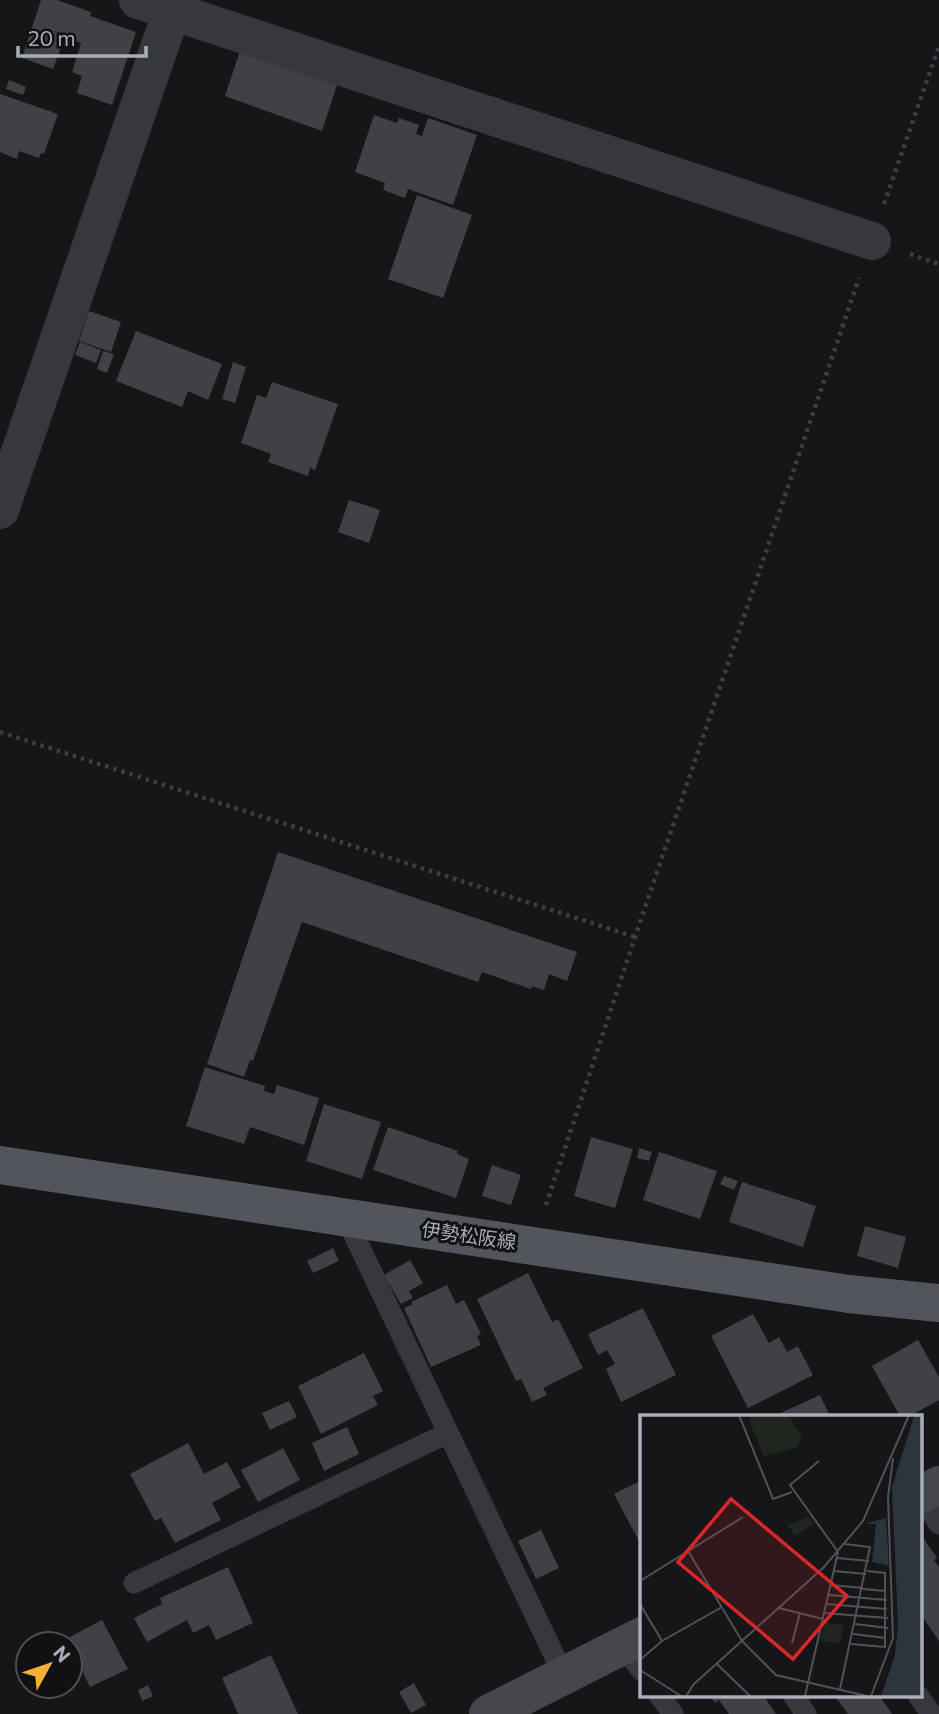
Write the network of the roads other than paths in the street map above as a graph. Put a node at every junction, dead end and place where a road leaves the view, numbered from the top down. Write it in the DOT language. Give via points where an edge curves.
graph roads {
  1 [pos="155,6"];
  2 [pos="872,241"];
  3 [pos="0,510"];
  4 [pos="0,1165"];
  5 [pos="345,1216"];
  6 [pos="939,1303"];
  7 [pos="448,1433"];
  8 [pos="939,1485"];
  9 [pos="922,1494"];
  10 [pos="922,1498"];
  11 [pos="939,1524"];
  12 [pos="134,1583"];
  13 [pos="635,1651"];
  14 [pos="564,1676"];
  15 [pos="660,1696"];
  16 [pos="794,1696"];
  17 [pos="919,1696"];
  18 [pos="488,1714"];
  19 [pos="673,1714"];
  20 [pos="806,1714"];
  21 [pos="931,1714"];
  1 -- 2 [label="street"];
  1 -- 3 [label="street"];
  4 -- 5 [label="main road, 伊勢松阪線"];
  5 -- 6 [label="main road, 伊勢松阪線" via="849,1294"];
  5 -- 7 [label="lane"];
  7 -- 12 [label="lane"];
  7 -- 14 [label="lane"];
  8 -- 9 [label="street"];
  10 -- 11 [label="lane"];
  13 -- 14 [label="street"];
  14 -- 18 [label="street"];
  15 -- 19 [label="lane"];
  16 -- 20 [label="lane"];
  17 -- 21 [label="lane"];
}
